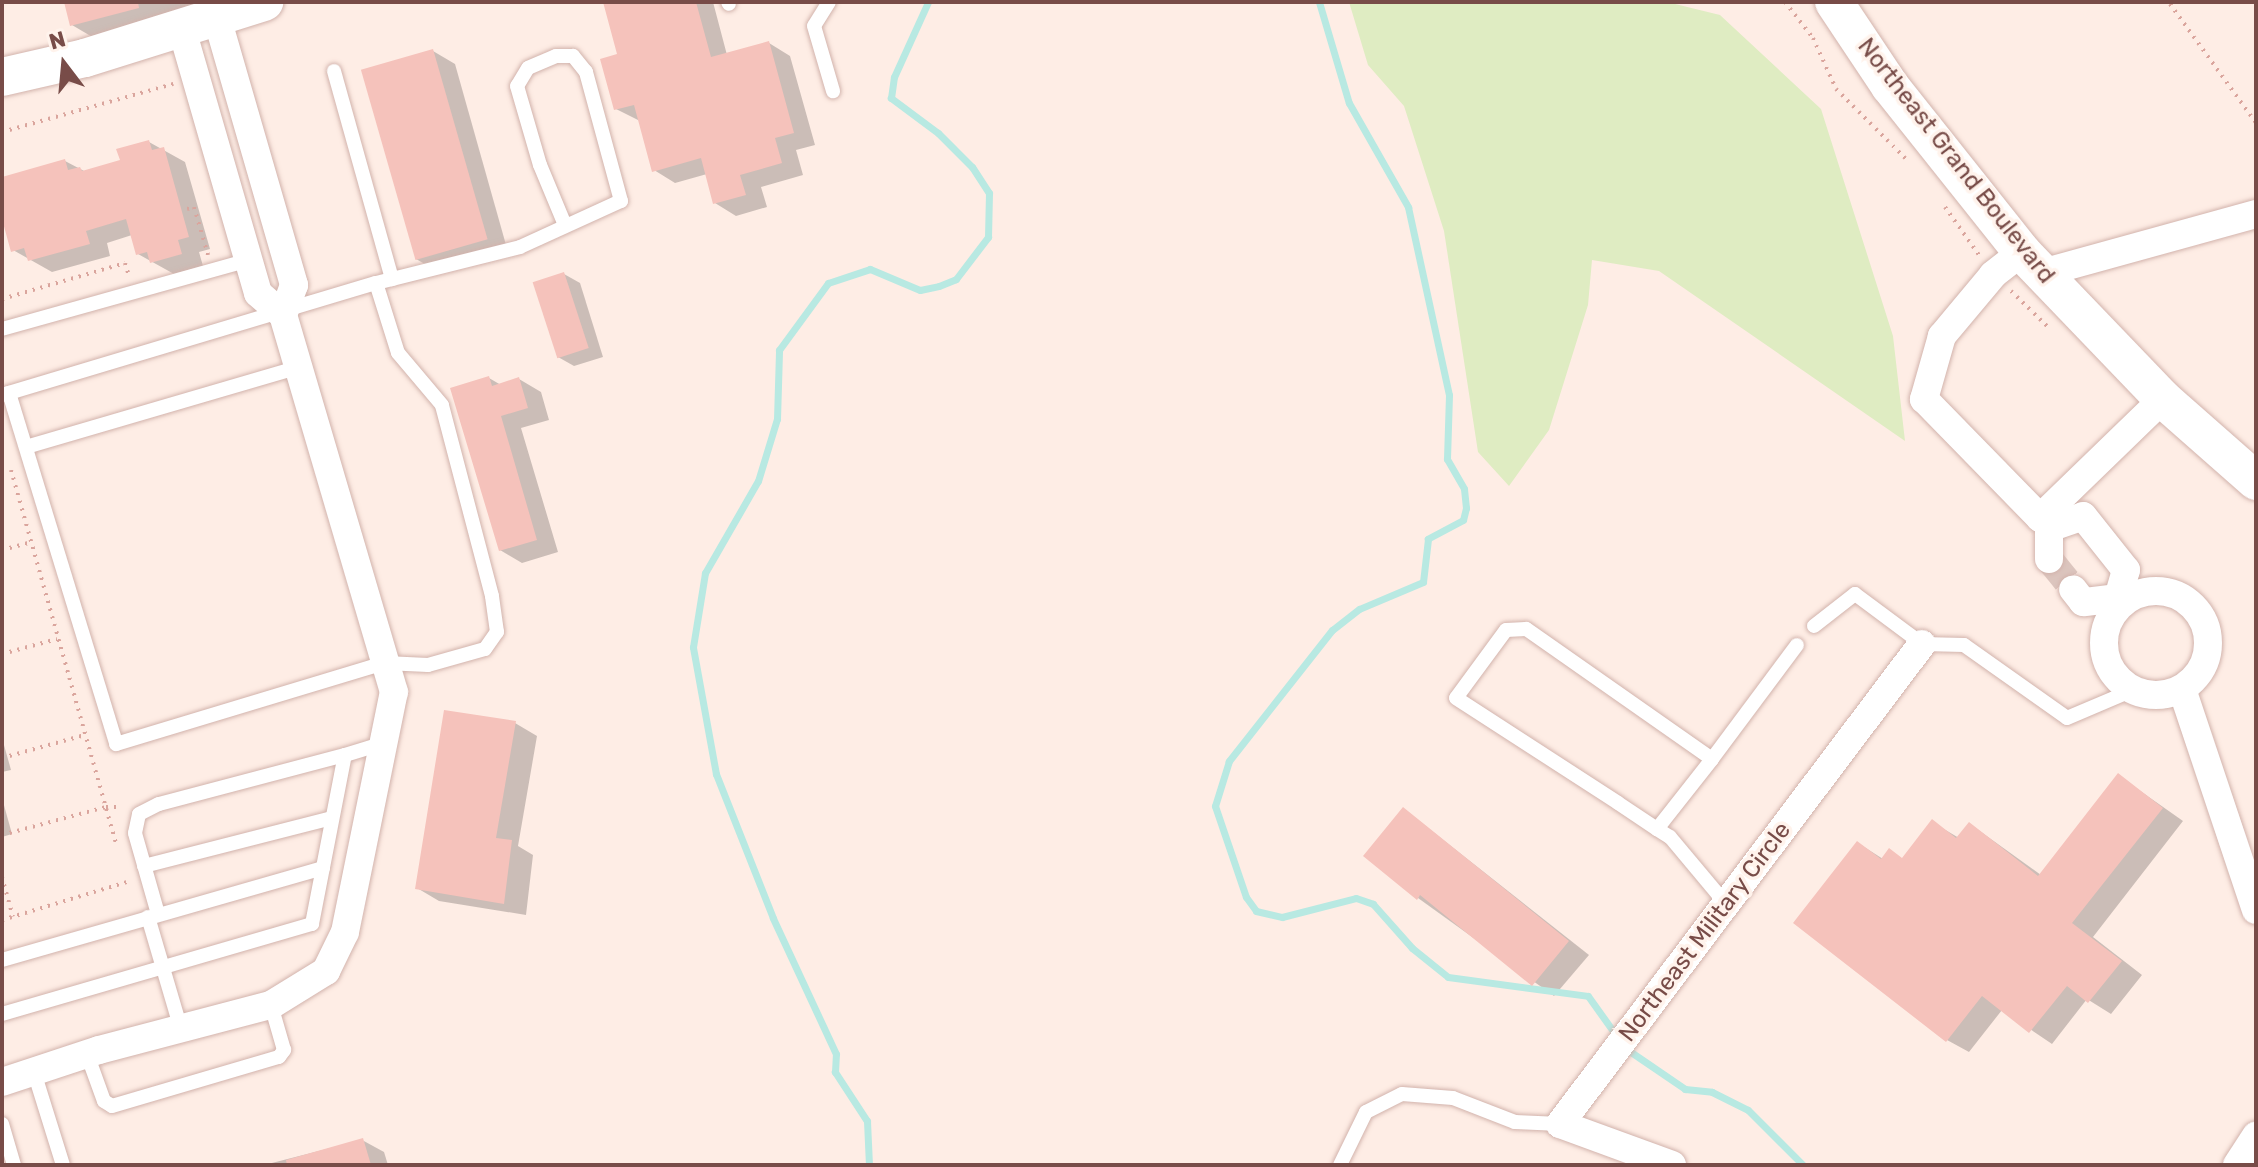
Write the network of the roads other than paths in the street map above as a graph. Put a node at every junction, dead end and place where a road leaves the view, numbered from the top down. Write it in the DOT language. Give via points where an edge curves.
graph roads {
  1 [pos="264,2"];
  2 [pos="829,2"];
  3 [pos="1834,2"];
  4 [pos="199,24"];
  5 [pos="334,71"];
  6 [pos="2,77"];
  7 [pos="833,91"];
  8 [pos="2256,214"];
  9 [pos="565,225"];
  10 [pos="249,260"];
  11 [pos="2032,263"];
  12 [pos="392,279"];
  13 [pos="376,283"];
  14 [pos="283,315"];
  15 [pos="2,329"];
  16 [pos="299,367"];
  17 [pos="6,394"];
  18 [pos="2163,399"];
  19 [pos="26,447"];
  20 [pos="2256,481"];
  21 [pos="2045,523"];
  22 [pos="2049,559"];
  23 [pos="2073,589"];
  24 [pos="2120,601"];
  25 [pos="1814,626"];
  26 [pos="1922,644"];
  27 [pos="1797,645"];
  28 [pos="385,663"];
  29 [pos="2182,689"];
  30 [pos="2133,690"];
  31 [pos="384,743"];
  32 [pos="345,755"];
  33 [pos="1712,759"];
  34 [pos="332,818"];
  35 [pos="1657,829"];
  36 [pos="144,866"];
  37 [pos="323,868"];
  38 [pos="1726,904"];
  39 [pos="2256,910"];
  40 [pos="153,916"];
  41 [pos="2,960"];
  42 [pos="163,966"];
  43 [pos="271,1005"];
  44 [pos="2,1014"];
  45 [pos="181,1029"];
  46 [pos="87,1054"];
  47 [pos="34,1072"];
  48 [pos="2,1082"];
  49 [pos="2,1124"];
  50 [pos="1560,1124"];
  51 [pos="2256,1136"];
  52 [pos="11,1164"];
  53 [pos="63,1165"];
  54 [pos="1340,1165"];
  55 [pos="1672,1165"];
  56 [pos="2237,1165"];
  1 -- 4 [label="street"];
  2 -- 7 [label="lane" via="814,26"];
  3 -- 11 [label="street, Northeast Grand Boulevard" via="1890,86"];
  4 -- 6 [label="street"];
  4 -- 10 [label="street" via="196,78"];
  4 -- 14 [label="street" via="294,285"];
  5 -- 12 [label="lane"];
  8 -- 11 [label="street"];
  9 -- 9 [label="lane" via="621,201 586,72 573,56 556,56 528,68 517,86 540,165"];
  9 -- 12 [label="lane" via="520,247"];
  10 -- 14 [label="street" via="258,293"];
  10 -- 15 [label="lane"];
  11 -- 18 [label="street, Northeast Grand Boulevard"];
  11 -- 21 [label="street" via="1993,275 1942,336 1924,399"];
  12 -- 13 [label="lane"];
  13 -- 14 [label="lane"];
  13 -- 28 [label="lane" via="398,353 442,405 497,632 485,649 428,665"];
  14 -- 16 [label="street"];
  14 -- 17 [label="lane"];
  16 -- 19 [label="lane"];
  16 -- 28 [label="street"];
  17 -- 19 [label="lane"];
  18 -- 20 [label="street, Northeast Grand Boulevard"];
  18 -- 21 [label="street"];
  19 -- 28 [label="lane" via="116,744"];
  21 -- 22 [label="street"];
  21 -- 24 [label="street" via="2083,516 2126,570"];
  23 -- 24 [label="street" via="2083,602"];
  24 -- 29 [label="street" via="2151,591 2169,593 2198,612 2209,645 2196,678"];
  24 -- 30 [label="street" via="2110,618 2104,651 2109,667"];
  25 -- 26 [label="lane" via="1855,594"];
  26 -- 30 [label="lane" via="1964,645 2067,718"];
  26 -- 38 [label="street, Northeast Military Circle"];
  27 -- 33 [label="lane"];
  28 -- 31 [label="street" via="394,692"];
  29 -- 30 [label="street" via="2150,695"];
  29 -- 39 [label="street"];
  31 -- 32 [label="lane"];
  31 -- 43 [label="street" via="345,932 326,971"];
  32 -- 34 [label="lane"];
  32 -- 36 [label="lane" via="141,814 135,833"];
  33 -- 35 [label="lane"];
  33 -- 35 [label="lane" via="1526,629 1506,630 1456,698"];
  34 -- 36 [label="lane"];
  34 -- 37 [label="lane"];
  35 -- 38 [label="lane"];
  36 -- 40 [label="lane"];
  37 -- 40 [label="lane"];
  37 -- 42 [label="lane" via="312,924"];
  38 -- 50 [label="street, Northeast Military Circle"];
  40 -- 41 [label="lane"];
  40 -- 42 [label="lane"];
  42 -- 44 [label="lane"];
  42 -- 45 [label="lane"];
  43 -- 45 [label="street"];
  43 -- 46 [label="lane" via="284,1050 279,1057 112,1106 104,1101"];
  45 -- 46 [label="street"];
  46 -- 47 [label="street"];
  47 -- 48 [label="street"];
  47 -- 53 [label="lane"];
  49 -- 52 [label="lane"];
  50 -- 54 [label="lane" via="1515,1122 1453,1098 1402,1094 1366,1112"];
  50 -- 55 [label="street"];
  51 -- 56 [label="street"];
}
